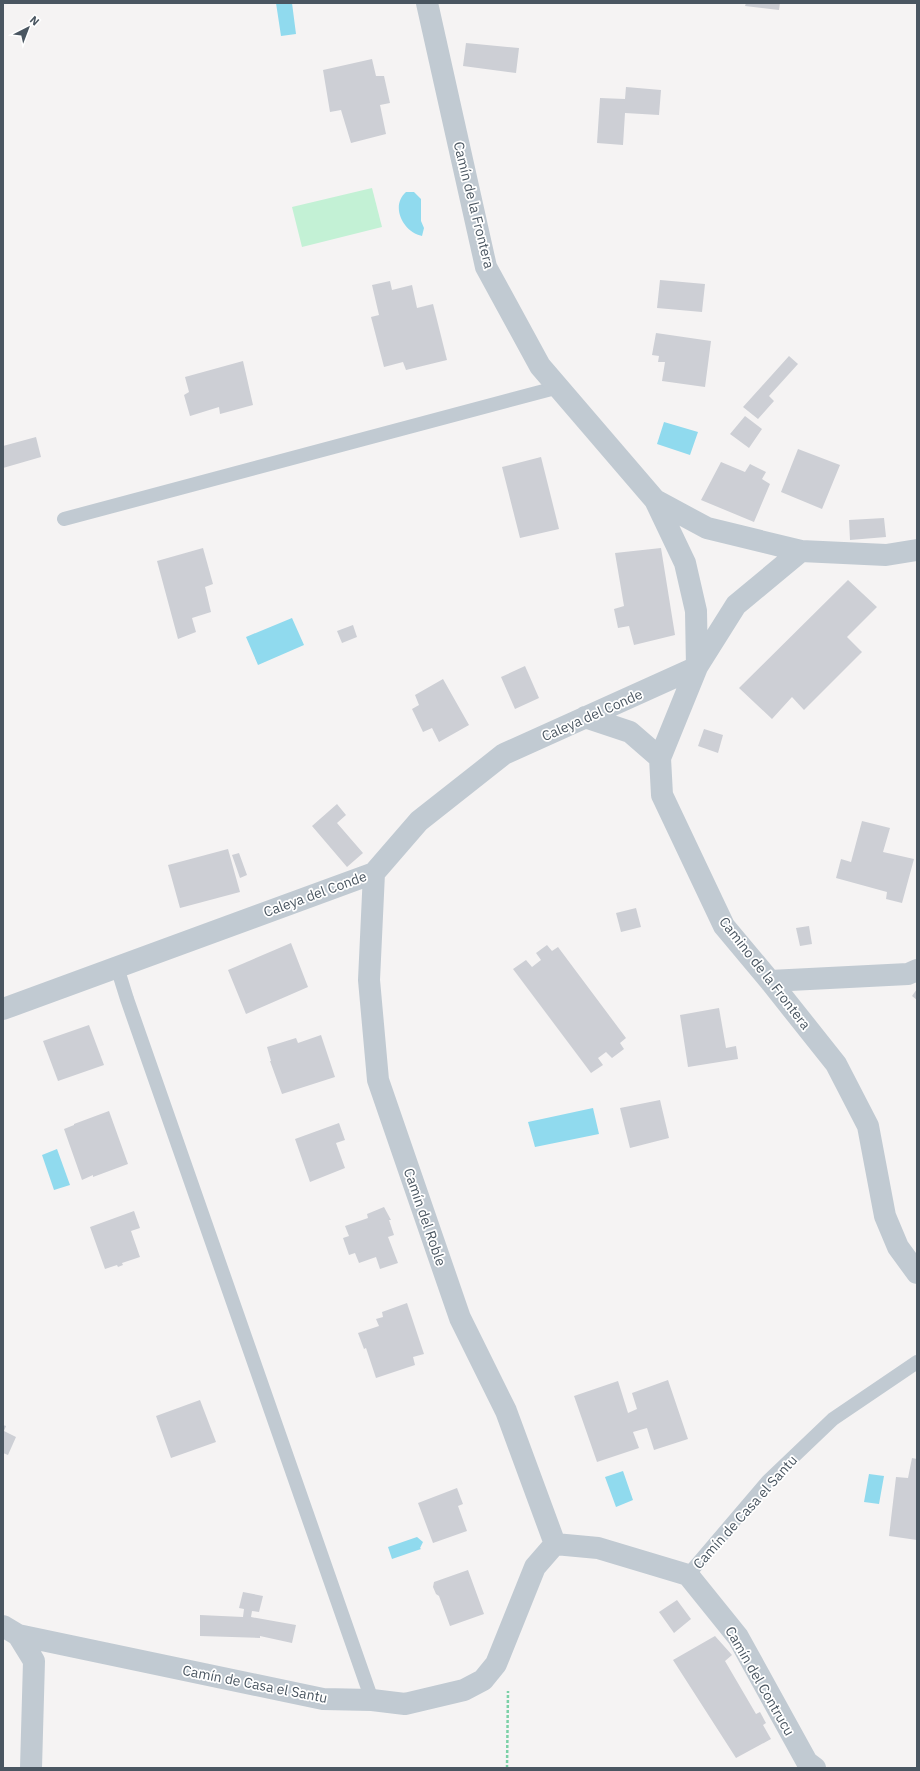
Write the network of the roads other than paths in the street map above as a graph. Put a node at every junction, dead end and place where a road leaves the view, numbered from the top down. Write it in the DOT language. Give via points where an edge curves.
graph roads {
  1 [pos="427,3"];
  2 [pos="559,387"];
  3 [pos="655,500"];
  4 [pos="64,519"];
  5 [pos="917,550"];
  6 [pos="801,551"];
  7 [pos="698,667"];
  8 [pos="585,717"];
  9 [pos="660,758"];
  10 [pos="374,873"];
  11 [pos="117,967"];
  12 [pos="917,970"];
  13 [pos="770,981"];
  14 [pos="3,1009"];
  15 [pos="917,1273"];
  16 [pos="917,1362"];
  17 [pos="555,1544"];
  18 [pos="688,1575"];
  19 [pos="10,1630"];
  20 [pos="372,1700"];
  21 [pos="31,1768"];
  22 [pos="815,1768"];
  1 -- 2 [label="street, Camín de la Frontera" via="486,267 540,366"];
  2 -- 3 [label="street, Camín de la Frontera"];
  2 -- 4 [label="lane"];
  3 -- 6 [label="street" via="707,528"];
  3 -- 7 [label="street" via="685,563 696,610"];
  5 -- 6 [label="street" via="886,555"];
  6 -- 7 [label="street, Camino de la Frontera" via="736,605"];
  7 -- 8 [label="street, Caleya del Conde"];
  7 -- 9 [label="street, Camino de la Frontera"];
  8 -- 9 [label="street" via="630,732"];
  8 -- 10 [label="street, Caleya del Conde" via="504,754 419,821"];
  9 -- 13 [label="street, Camino de la Frontera" via="662,794 724,926"];
  10 -- 11 [label="street, Caleya del Conde"];
  10 -- 17 [label="street, Camín del Roble" via="369,980 378,1080 460,1318 506,1411"];
  11 -- 14 [label="street, Caleya del Conde"];
  11 -- 20 [label="lane"];
  12 -- 13 [label="street" via="908,974"];
  13 -- 15 [label="street, Camino de la Frontera" via="836,1064 868,1126 885,1216 898,1247"];
  16 -- 18 [label="lane, Camín de Casa el Santu" via="833,1419 768,1481"];
  17 -- 18 [label="street, Camín de Casa el Santu" via="598,1548"];
  17 -- 20 [label="street, Camín de Casa el Santu" via="534,1566 496,1664 483,1680 464,1690 405,1704"];
  18 -- 22 [label="street, Camín del Contrucu" via="738,1637 807,1762"];
  19 -- 20 [label="street, Camín de Casa el Santu" via="323,1700"];
  19 -- 21 [label="street" via="34,1661"];
}
